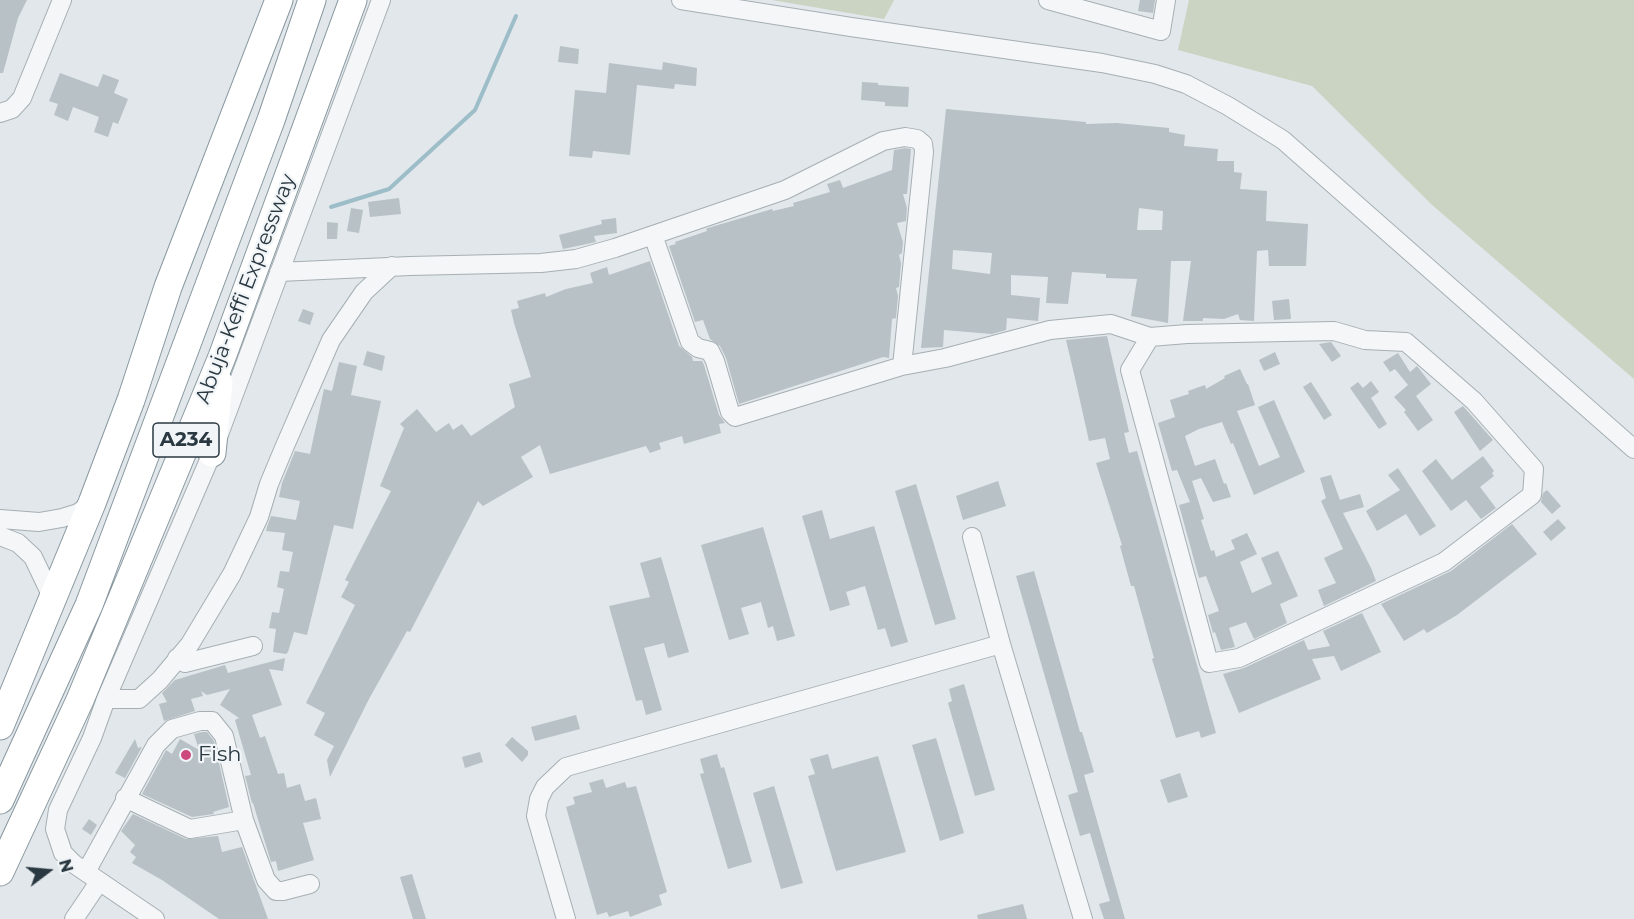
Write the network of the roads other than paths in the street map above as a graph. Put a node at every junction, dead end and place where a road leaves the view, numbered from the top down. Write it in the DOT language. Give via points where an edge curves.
graph roads {
  1 [pos="62,0"];
  2 [pos="279,0"];
  3 [pos="312,0"];
  4 [pos="353,0"];
  5 [pos="381,0"];
  6 [pos="681,0"];
  7 [pos="1048,0"];
  8 [pos="1166,0"];
  9 [pos="0,113"];
  10 [pos="240,201"];
  11 [pos="653,235"];
  12 [pos="392,267"];
  13 [pos="279,272"];
  14 [pos="168,287"];
  15 [pos="1150,337"];
  16 [pos="222,357"];
  17 [pos="902,366"];
  18 [pos="1634,450"];
  19 [pos="212,453"];
  20 [pos="92,503"];
  21 [pos="0,519"];
  22 [pos="0,536"];
  23 [pos="972,537"];
  24 [pos="53,598"];
  25 [pos="1001,644"];
  26 [pos="253,646"];
  27 [pos="177,658"];
  28 [pos="106,699"];
  29 [pos="0,726"];
  30 [pos="125,798"];
  31 [pos="0,801"];
  32 [pos="244,820"];
  33 [pos="0,872"];
  34 [pos="92,877"];
  35 [pos="310,884"];
  36 [pos="74,919"];
  37 [pos="155,919"];
  38 [pos="566,919"];
  39 [pos="1083,919"];
  1 -- 9 [label="street" via="22,98 12,109"];
  2 -- 14 [label="highway"];
  3 -- 10 [label="highway, Abuja-Keffi Expressway / A234"];
  4 -- 16 [label="highway, Abuja-Keffi Expressway / A234"];
  5 -- 13 [label="street"];
  6 -- 18 [label="street" via="1102,63 1186,84 1283,140"];
  7 -- 8 [label="street" via="1161,31"];
  10 -- 14 [label="highway"];
  10 -- 31 [label="highway, Abuja-Keffi Expressway / A234" via="89,604"];
  11 -- 12 [label="street" via="576,259"];
  11 -- 17 [label="street" via="690,342 710,351 735,417"];
  11 -- 17 [label="street" via="786,190 882,141 917,140 924,152"];
  12 -- 13 [label="street"];
  12 -- 27 [label="street" via="364,292 331,340 232,574 190,644"];
  13 -- 19 [label="street"];
  14 -- 20 [label="highway"];
  15 -- 15 [label="street" via="1130,370 1209,663 1239,658 1444,562 1532,495 1534,469 1474,401 1406,342 1365,340 1334,331"];
  15 -- 17 [label="street" via="1111,324 1050,330"];
  16 -- 19 [label="highway"];
  16 -- 33 [label="highway, Abuja-Keffi Expressway / A234" via="80,700"];
  19 -- 28 [label="street"];
  20 -- 21 [label="street" via="62,518 39,522"];
  20 -- 24 [label="highway"];
  22 -- 24 [label="street" via="18,543 33,557"];
  23 -- 25 [label="street"];
  24 -- 29 [label="highway"];
  25 -- 38 [label="street" via="566,767 545,787 536,816"];
  25 -- 39 [label="street"];
  26 -- 27 [label="street" via="185,663"];
  27 -- 28 [label="street" via="139,699"];
  28 -- 34 [label="street" via="92,738 62,798 55,829 63,853"];
  30 -- 32 [label="street" via="190,829"];
  30 -- 32 [label="street" via="156,745 172,729 212,721 224,736"];
  30 -- 34 [label="street"];
  32 -- 35 [label="street" via="266,880 276,891"];
  34 -- 36 [label="street"];
  34 -- 37 [label="street"];
}
